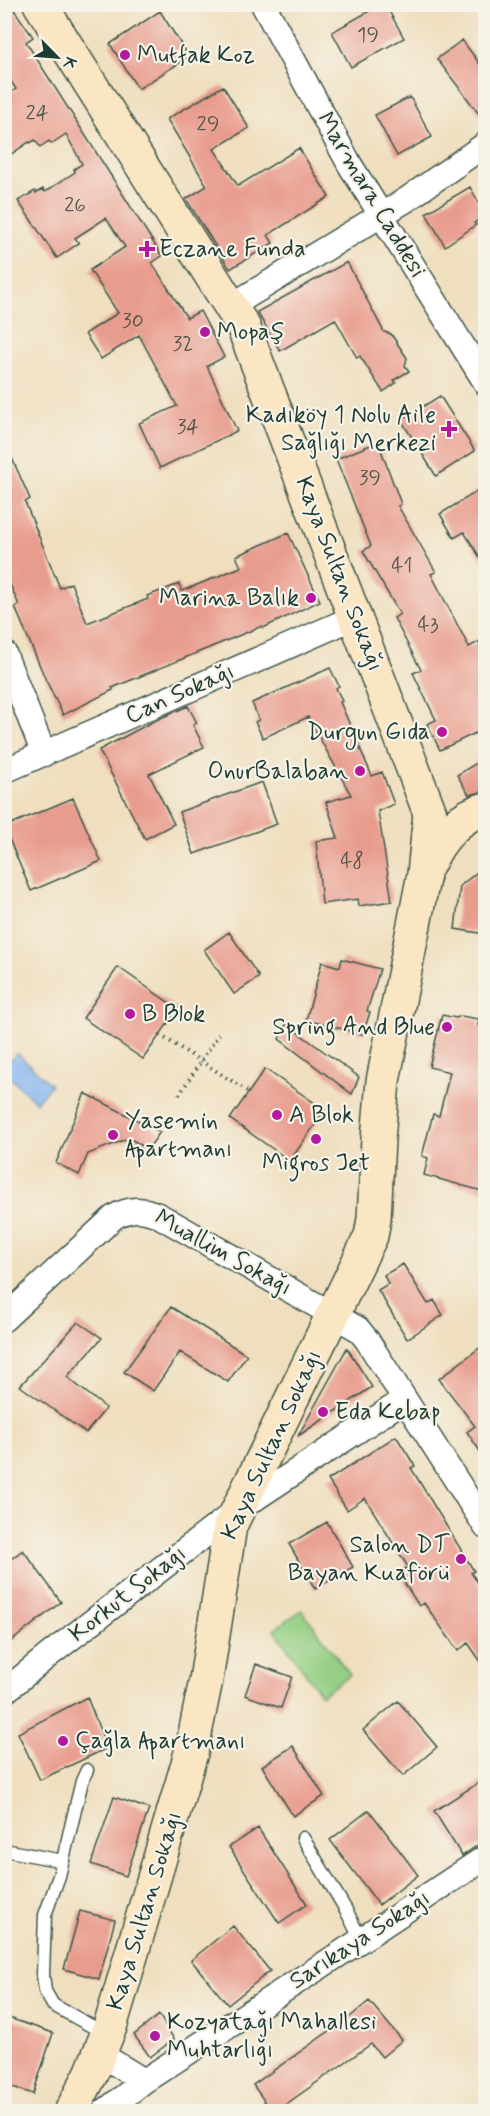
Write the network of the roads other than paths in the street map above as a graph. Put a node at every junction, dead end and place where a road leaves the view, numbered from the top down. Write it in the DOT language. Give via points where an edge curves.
graph roads {
  1 [pos="40,4"];
  2 [pos="263,4"];
  3 [pos="486,144"];
  4 [pos="381,216"];
  5 [pos="231,306"];
  6 [pos="486,382"];
  7 [pos="355,617"];
  8 [pos="4,653"];
  9 [pos="44,754"];
  10 [pos="4,771"];
  11 [pos="428,807"];
  12 [pos="486,808"];
  13 [pos="486,823"];
  14 [pos="451,829"];
  15 [pos="423,879"];
  16 [pos="334,1314"];
  17 [pos="4,1319"];
  18 [pos="404,1400"];
  19 [pos="236,1510"];
  20 [pos="486,1527"];
  21 [pos="4,1692"];
  22 [pos="87,1770"];
  23 [pos="303,1838"];
  24 [pos="4,1850"];
  25 [pos="486,1857"];
  26 [pos="63,1861"];
  27 [pos="361,1940"];
  28 [pos="104,2044"];
  29 [pos="144,2080"];
  30 [pos="71,2112"];
  31 [pos="104,2112"];
  1 -- 5 [label="street, Kaya Sultan Sokağı"];
  2 -- 4 [label="street, Marmara Caddesi"];
  3 -- 4 [label="street"];
  4 -- 5 [label="street"];
  4 -- 6 [label="street, Marmara Caddesi"];
  5 -- 7 [label="street, Kaya Sultan Sokağı" via="252,346"];
  7 -- 9 [label="street, Can Sokağı"];
  7 -- 11 [label="street, Kaya Sultan Sokağı"];
  8 -- 9 [label="street"];
  9 -- 10 [label="street, Can Sokağı"];
  11 -- 14 [label="street" via="441,825"];
  11 -- 15 [label="street, Kaya Sultan Sokağı"];
  12 -- 14 [label="street"];
  13 -- 14 [label="street"];
  14 -- 15 [label="street, Kaya Sultan Sokağı" via="432,856"];
  15 -- 16 [label="street, Kaya Sultan Sokağı" via="383,1081 371,1236"];
  16 -- 17 [label="street, Muallim Sokağı" via="158,1215 140,1209 126,1211 108,1222"];
  16 -- 18 [label="street" via="364,1335"];
  16 -- 19 [label="street, Kaya Sultan Sokağı"];
  18 -- 19 [label="street, Korkut Sokağı"];
  18 -- 20 [label="street"];
  19 -- 21 [label="street, Korkut Sokağı"];
  19 -- 28 [label="street, Kaya Sultan Sokağı" via="227,1539 192,1753"];
  22 -- 26 [label="lane"];
  23 -- 27 [label="lane"];
  24 -- 26 [label="lane"];
  25 -- 27 [label="street, Sarıkaya Sokağı"];
  26 -- 28 [label="lane" via="45,1915 45,1991 53,2005"];
  27 -- 29 [label="street, Sarıkaya Sokağı"];
  28 -- 29 [label="street"];
  28 -- 30 [label="street, Kaya Sultan Sokağı"];
  29 -- 31 [label="street, Sarıkaya Sokağı"];
}
